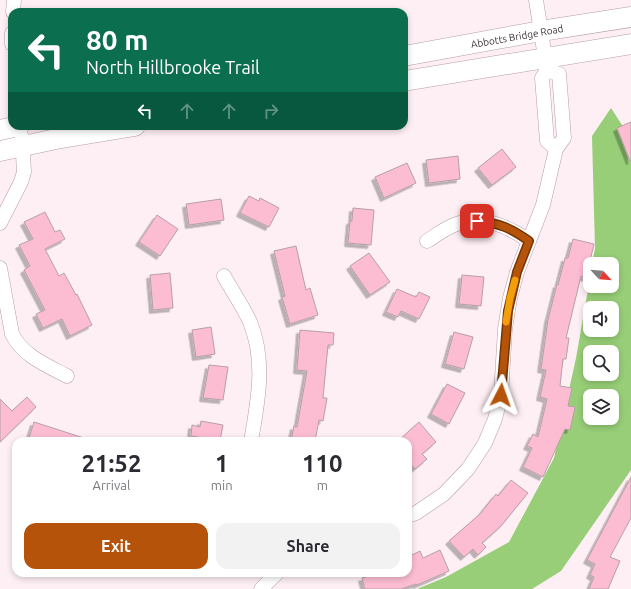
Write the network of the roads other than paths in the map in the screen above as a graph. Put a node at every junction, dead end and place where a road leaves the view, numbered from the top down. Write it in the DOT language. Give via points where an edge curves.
graph roads {
  1 [pos="536,0"];
  2 [pos="631,17"];
  3 [pos="541,31"];
  4 [pos="631,44"];
  5 [pos="408,55"];
  6 [pos="545,64"];
  7 [pos="408,81"];
  8 [pos="21,130"];
  9 [pos="111,130"];
  10 [pos="23,145"];
  11 [pos="0,151"];
  12 [pos="0,223"];
  13 [pos="427,241"];
  14 [pos="529,241"];
  15 [pos="0,268"];
  16 [pos="224,276"];
  17 [pos="67,376"];
  18 [pos="252,437"];
  19 [pos="412,514"];
  20 [pos="273,577"];
  21 [pos="261,589"];
  1 -- 3 [label="street"];
  2 -- 3 [label="main road, Abbotts Bridge Road"];
  3 -- 5 [label="main road, Abbotts Bridge Road"];
  3 -- 6 [label="street"];
  4 -- 6 [label="main road"];
  6 -- 7 [label="main road"];
  6 -- 14 [label="street" via="559,74 564,138 556,149 543,205"];
  8 -- 10 [label="street"];
  9 -- 10 [label="main road"];
  10 -- 11 [label="main road"];
  10 -- 12 [label="street" via="24,172"];
  13 -- 14 [label="street" via="453,225 477,221 505,226"];
  14 -- 19 [label="street" via="510,298 505,329 501,395 485,443 468,469 444,494"];
  15 -- 17 [label="street" via="15,342 28,355"];
  16 -- 18 [label="street" via="256,340 260,389"];
  20 -- 21 [label="street"];
}
